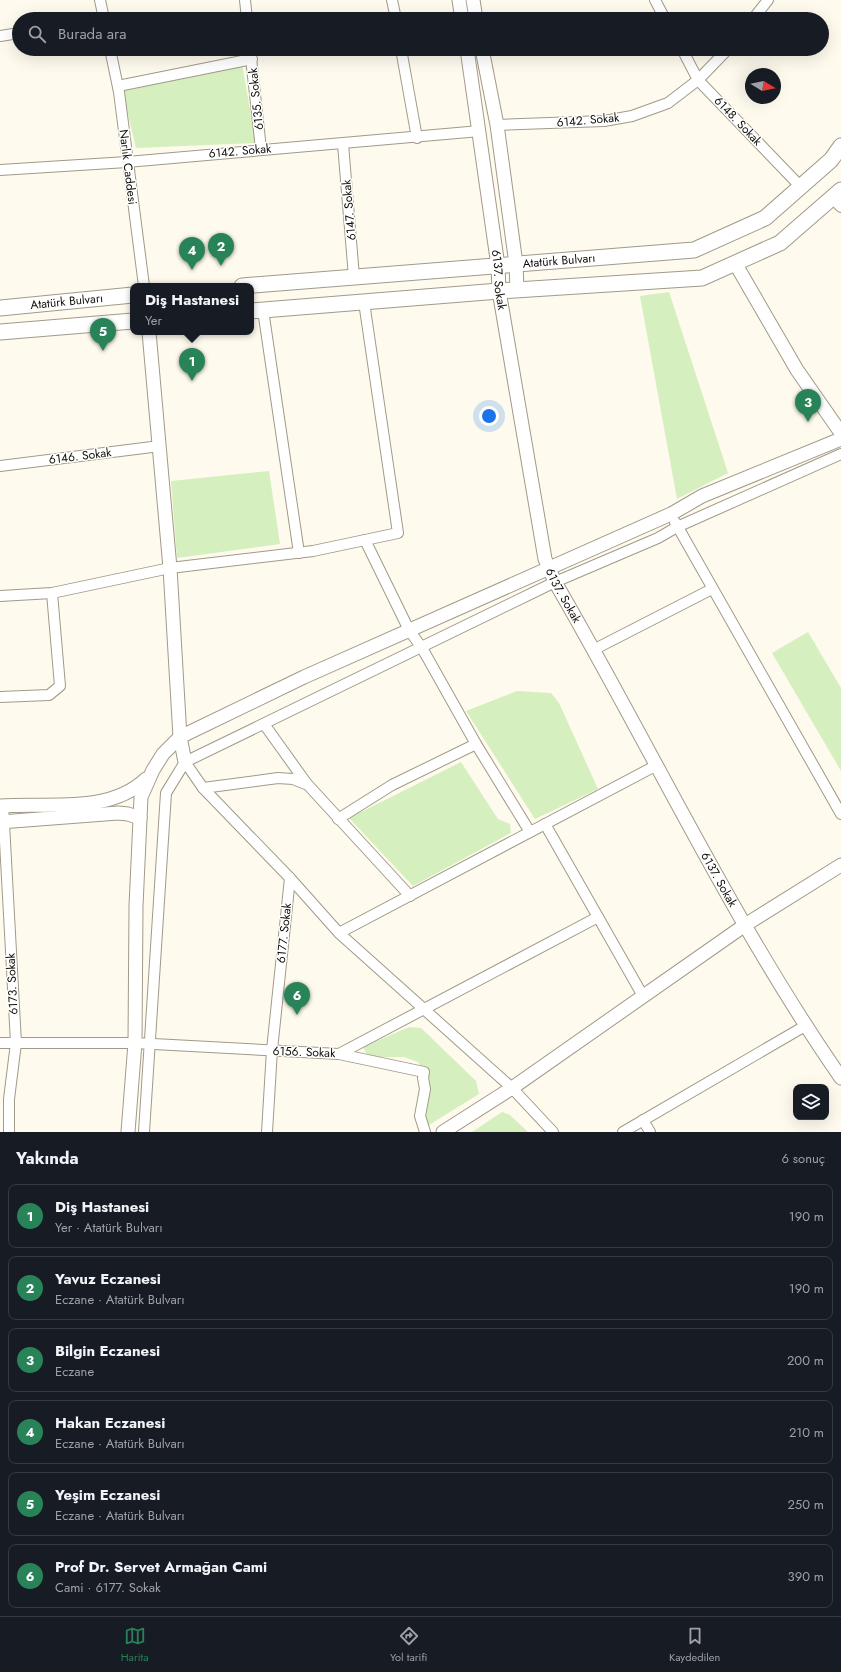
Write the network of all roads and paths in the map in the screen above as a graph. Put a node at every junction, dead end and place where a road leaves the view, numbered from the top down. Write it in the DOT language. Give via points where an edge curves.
graph roads {
  1 [pos="100,0"];
  2 [pos="245,0"];
  3 [pos="392,0"];
  4 [pos="459,0"];
  5 [pos="473,0"];
  6 [pos="655,0"];
  7 [pos="767,0"];
  8 [pos="102,12"];
  9 [pos="246,12"];
  10 [pos="395,12"];
  11 [pos="461,12"];
  12 [pos="475,12"];
  13 [pos="661,12"];
  14 [pos="758,12"];
  15 [pos="12,34"];
  16 [pos="0,36"];
  17 [pos="112,56"];
  18 [pos="243,56"];
  19 [pos="251,56"];
  20 [pos="402,56"];
  21 [pos="468,56"];
  22 [pos="483,56"];
  23 [pos="686,56"];
  24 [pos="721,56"];
  25 [pos="698,80"];
  26 [pos="118,86"];
  27 [pos="497,125"];
  28 [pos="480,131"];
  29 [pos="417,138"];
  30 [pos="343,144"];
  31 [pos="841,146"];
  32 [pos="261,149"];
  33 [pos="127,162"];
  34 [pos="0,170"];
  35 [pos="801,187"];
  36 [pos="838,199"];
  37 [pos="735,263"];
  38 [pos="516,264"];
  39 [pos="498,266"];
  40 [pos="354,277"];
  41 [pos="144,283"];
  42 [pos="254,285"];
  43 [pos="517,290"];
  44 [pos="499,291"];
  45 [pos="130,295"];
  46 [pos="364,302"];
  47 [pos="0,308"];
  48 [pos="257,311"];
  49 [pos="130,321"];
  50 [pos="0,332"];
  51 [pos="150,335"];
  52 [pos="841,433"];
  53 [pos="841,439"];
  54 [pos="160,446"];
  55 [pos="841,454"];
  56 [pos="0,466"];
  57 [pos="671,514"];
  58 [pos="677,527"];
  59 [pos="365,540"];
  60 [pos="299,553"];
  61 [pos="549,567"];
  62 [pos="170,568"];
  63 [pos="555,582"];
  64 [pos="712,589"];
  65 [pos="52,593"];
  66 [pos="0,596"];
  67 [pos="409,630"];
  68 [pos="422,648"];
  69 [pos="593,650"];
  70 [pos="0,697"];
  71 [pos="264,724"];
  72 [pos="180,737"];
  73 [pos="476,744"];
  74 [pos="185,762"];
  75 [pos="657,765"];
  76 [pos="150,775"];
  77 [pos="308,785"];
  78 [pos="203,788"];
  79 [pos="1,806"];
  80 [pos="841,814"];
  81 [pos="140,818"];
  82 [pos="338,819"];
  83 [pos="2,822"];
  84 [pos="545,824"];
  85 [pos="530,832"];
  86 [pos="841,865"];
  87 [pos="290,878"];
  88 [pos="410,896"];
  89 [pos="598,917"];
  90 [pos="745,925"];
  91 [pos="339,932"];
  92 [pos="643,996"];
  93 [pos="423,1008"];
  94 [pos="805,1026"];
  95 [pos="135,1042"];
  96 [pos="16,1043"];
  97 [pos="0,1044"];
  98 [pos="150,1044"];
  99 [pos="272,1050"];
  100 [pos="339,1054"];
  101 [pos="841,1078"];
  102 [pos="512,1088"];
  103 [pos="643,1120"];
  104 [pos="10,1132"];
  105 [pos="128,1132"];
  106 [pos="144,1132"];
  107 [pos="267,1132"];
  108 [pos="425,1132"];
  109 [pos="443,1132"];
  110 [pos="553,1132"];
  111 [pos="623,1132"];
  112 [pos="650,1132"];
  1 -- 8 [label="street"];
  2 -- 9 [label="street"];
  3 -- 10 [label="street"];
  4 -- 11 [label="street"];
  5 -- 12 [label="street"];
  6 -- 13 [label="street"];
  7 -- 14 [label="street"];
  15 -- 16 [label="street"];
  17 -- 26 [label="street, Narlık Caddesi"];
  18 -- 26 [label="street"];
  19 -- 32 [label="street, 6135. Sokak"];
  20 -- 29 [label="street"];
  21 -- 28 [label="street, 6137. Sokak"];
  22 -- 27 [label="street, 6137. Sokak"];
  23 -- 25 [label="street, 6148. Sokak"];
  24 -- 25 [label="street, 6142. Sokak"];
  25 -- 27 [label="street, 6142. Sokak" via="668,103 632,116 604,121"];
  25 -- 35 [label="street, 6148. Sokak"];
  26 -- 33 [label="street, Narlık Caddesi"];
  27 -- 38 [label="street, 6137. Sokak"];
  28 -- 29 [label="street, 6142. Sokak"];
  28 -- 39 [label="street, 6137. Sokak"];
  29 -- 30 [label="street, 6142. Sokak"];
  30 -- 32 [label="street, 6142. Sokak"];
  30 -- 40 [label="street, 6147. Sokak"];
  31 -- 35 [label="main road, Atatürk Bulvarı" via="831,160"];
  32 -- 33 [label="street, 6142. Sokak"];
  33 -- 34 [label="street, 6142. Sokak"];
  33 -- 41 [label="street, Narlık Caddesi"];
  35 -- 38 [label="main road, Atatürk Bulvarı" via="765,218 694,250"];
  36 -- 37 [label="main road, Atatürk Bulvarı" via="780,243"];
  37 -- 43 [label="main road, Atatürk Bulvarı" via="702,278"];
  37 -- 52 [label="street" via="796,370"];
  38 -- 39 [label="main road, Atatürk Bulvarı"];
  38 -- 43 [label="street, 6137. Sokak"];
  39 -- 40 [label="main road, Atatürk Bulvarı"];
  39 -- 44 [label="street, 6137. Sokak"];
  40 -- 42 [label="main road, Atatürk Bulvarı"];
  43 -- 44 [label="main road, Atatürk Bulvarı"];
  44 -- 46 [label="main road, Atatürk Bulvarı"];
  44 -- 61 [label="street, 6137. Sokak" via="532,492 545,559"];
  45 -- 47 [label="main road, Atatürk Bulvarı"];
  46 -- 48 [label="main road, Atatürk Bulvarı"];
  46 -- 59 [label="street" via="398,533"];
  48 -- 60 [label="street"];
  49 -- 50 [label="main road, Atatürk Bulvarı"];
  51 -- 54 [label="street"];
  53 -- 57 [label="street" via="702,496"];
  54 -- 56 [label="street, 6146. Sokak"];
  54 -- 62 [label="street"];
  55 -- 58 [label="street"];
  57 -- 58 [label="street"];
  57 -- 61 [label="street"];
  58 -- 63 [label="street" via="658,538"];
  58 -- 64 [label="street"];
  59 -- 60 [label="street"];
  59 -- 67 [label="street"];
  60 -- 62 [label="street"];
  61 -- 63 [label="street, 6137. Sokak"];
  61 -- 67 [label="street"];
  62 -- 65 [label="street"];
  62 -- 72 [label="street"];
  63 -- 68 [label="street"];
  63 -- 69 [label="street, 6137. Sokak"];
  64 -- 69 [label="street"];
  64 -- 80 [label="street"];
  65 -- 66 [label="street"];
  65 -- 70 [label="street" via="60,686 49,695"];
  67 -- 68 [label="street"];
  67 -- 72 [label="street"];
  68 -- 71 [label="street"];
  68 -- 73 [label="street"];
  69 -- 75 [label="street, 6137. Sokak"];
  71 -- 74 [label="street"];
  71 -- 77 [label="street"];
  72 -- 74 [label="street"];
  72 -- 76 [label="street" via="163,754"];
  73 -- 82 [label="street" via="392,785"];
  73 -- 85 [label="street"];
  74 -- 78 [label="street"];
  74 -- 98 [label="street" via="166,793"];
  75 -- 84 [label="street"];
  75 -- 90 [label="street, 6137. Sokak"];
  76 -- 79 [label="street" via="135,789 98,803"];
  76 -- 81 [label="street" via="141,797"];
  77 -- 78 [label="street" via="293,779 278,778"];
  77 -- 82 [label="street"];
  78 -- 87 [label="street"];
  79 -- 83 [label="street, 6173. Sokak"];
  81 -- 83 [label="street" via="118,813"];
  81 -- 95 [label="street" via="136,906"];
  82 -- 88 [label="street"];
  83 -- 96 [label="street, 6173. Sokak"];
  84 -- 85 [label="street"];
  84 -- 89 [label="street"];
  85 -- 88 [label="street"];
  86 -- 90 [label="street"];
  87 -- 91 [label="street"];
  87 -- 99 [label="street, 6177. Sokak"];
  88 -- 91 [label="street"];
  89 -- 92 [label="street"];
  89 -- 93 [label="street, 6156. Sokak"];
  90 -- 92 [label="street"];
  90 -- 94 [label="street, 6137. Sokak"];
  91 -- 93 [label="street"];
  92 -- 102 [label="street"];
  93 -- 100 [label="street, 6156. Sokak"];
  93 -- 102 [label="street"];
  94 -- 101 [label="street, 6137. Sokak"];
  94 -- 103 [label="street"];
  95 -- 96 [label="street, 6156. Sokak"];
  95 -- 98 [label="street, 6156. Sokak"];
  95 -- 105 [label="street"];
  96 -- 97 [label="street, 6156. Sokak"];
  96 -- 104 [label="street, 6173. Sokak" via="9,1099"];
  98 -- 99 [label="street, 6156. Sokak"];
  98 -- 106 [label="street"];
  99 -- 100 [label="street, 6156. Sokak"];
  99 -- 107 [label="street, 6177. Sokak"];
  100 -- 108 [label="street" via="424,1072 426,1089 420,1116"];
  102 -- 109 [label="street"];
  102 -- 110 [label="street"];
  103 -- 111 [label="street"];
  103 -- 112 [label="street"];
}
